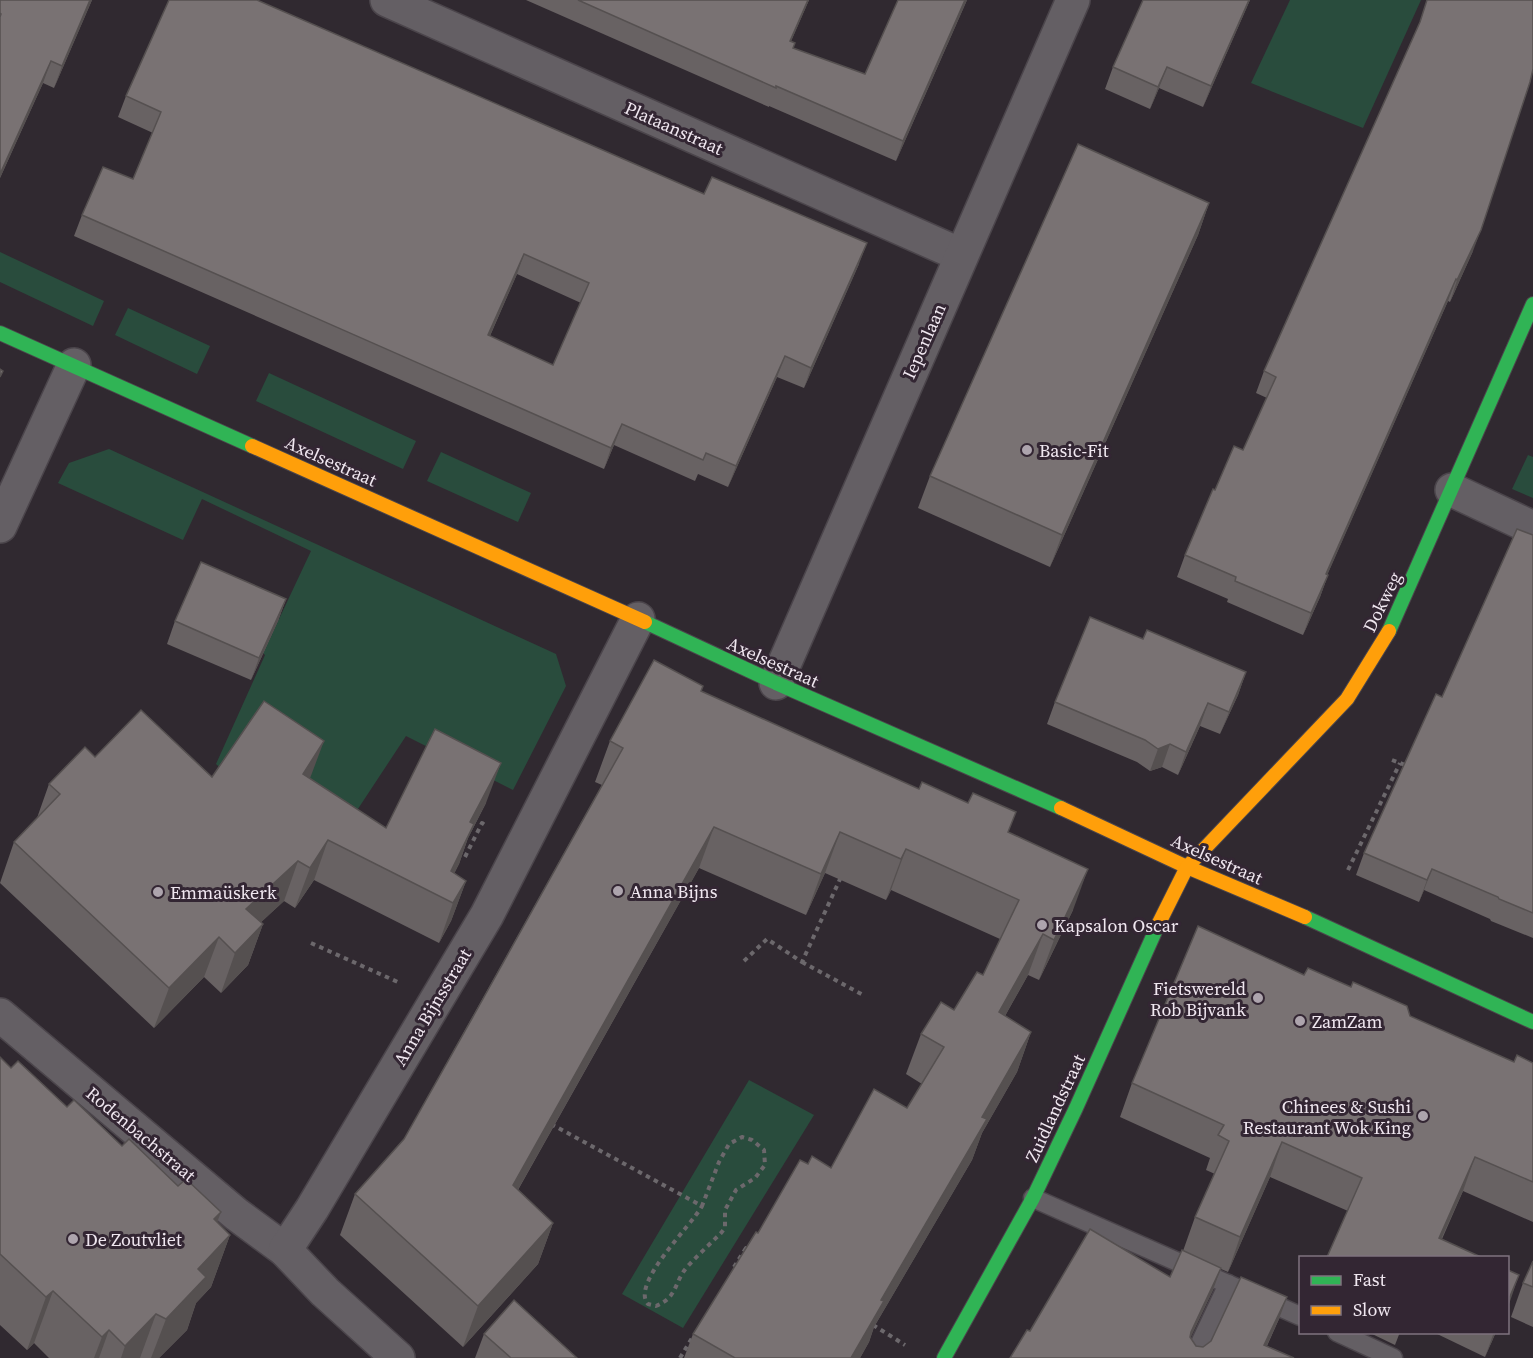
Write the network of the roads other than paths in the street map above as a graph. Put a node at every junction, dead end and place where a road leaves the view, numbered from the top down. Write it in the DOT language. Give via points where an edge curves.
graph roads {
  1 [pos="387,0"];
  2 [pos="1073,0"];
  3 [pos="961,255"];
  4 [pos="1533,304"];
  5 [pos="0,333"];
  6 [pos="74,365"];
  7 [pos="1452,490"];
  8 [pos="0,526"];
  9 [pos="1533,528"];
  10 [pos="638,619"];
  11 [pos="776,683"];
  12 [pos="1187,867"];
  13 [pos="0,1016"];
  14 [pos="1533,1022"];
  15 [pos="1033,1198"];
  16 [pos="285,1250"];
  17 [pos="1228,1284"];
  18 [pos="1299,1316"];
  19 [pos="1340,1334"];
  20 [pos="398,1358"];
  21 [pos="944,1358"];
  22 [pos="1193,1358"];
  23 [pos="1393,1358"];
  1 -- 3 [label="street, Plataanstraat"];
  2 -- 3 [label="street, Iepenlaan"];
  3 -- 11 [label="street, Iepenlaan"];
  4 -- 7 [label="street, Dokweg"];
  5 -- 6 [label="street, Axelsestraat"];
  6 -- 8 [label="street"];
  6 -- 10 [label="street, Axelsestraat"];
  7 -- 9 [label="street"];
  7 -- 12 [label="street, Dokweg" via="1394,624 1347,699"];
  10 -- 11 [label="street, Axelsestraat"];
  10 -- 16 [label="street, Anna Bijnsstraat" via="487,915"];
  11 -- 12 [label="street, Axelsestraat"];
  12 -- 14 [label="street, Axelsestraat"];
  12 -- 15 [label="street, Zuidlandstraat"];
  13 -- 16 [label="street, Rodenbachstraat" via="227,1207"];
  15 -- 17 [label="lane"];
  15 -- 21 [label="street, Zuidlandstraat"];
  16 -- 20 [label="street"];
  17 -- 18 [label="lane"];
  17 -- 22 [label="lane"];
  19 -- 23 [label="lane"];
}
